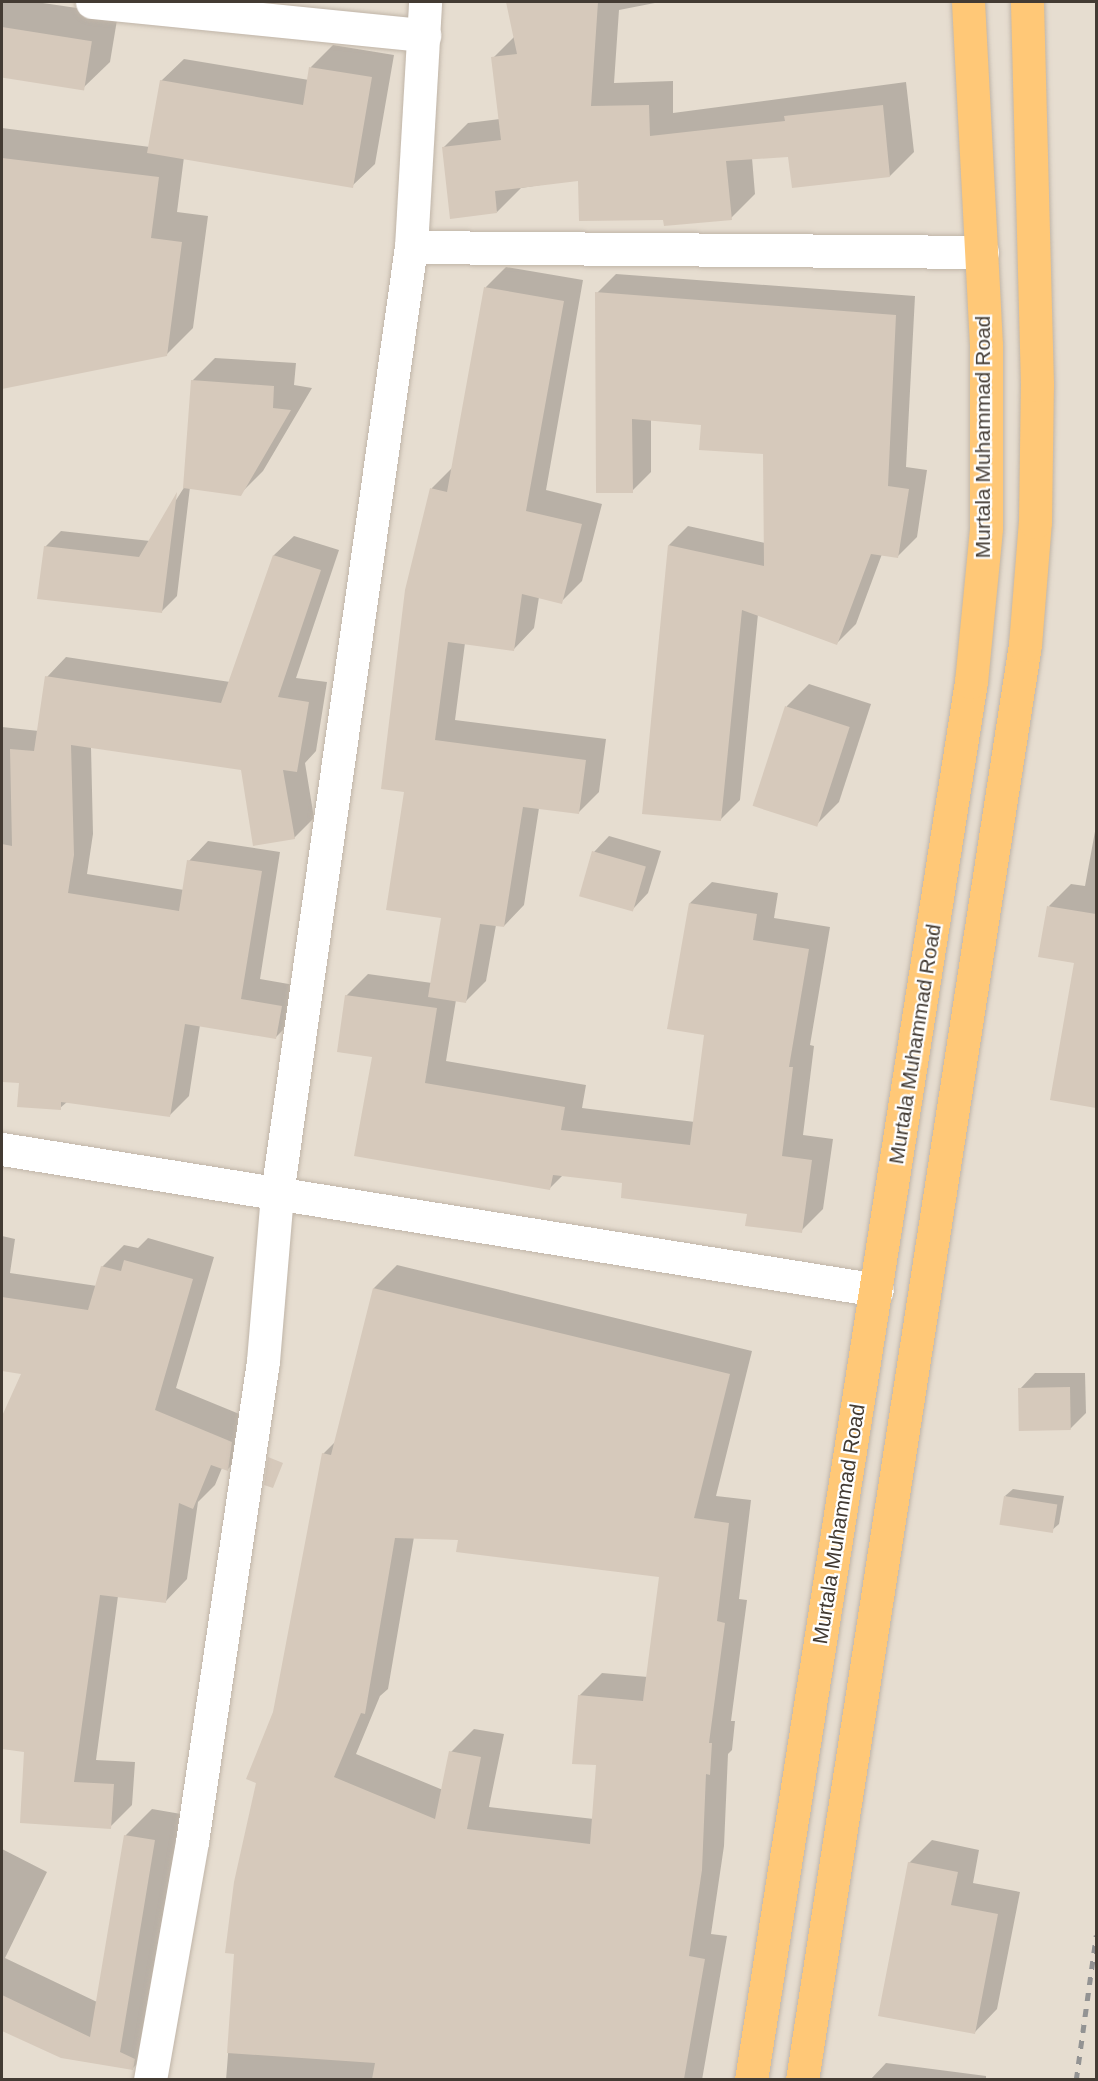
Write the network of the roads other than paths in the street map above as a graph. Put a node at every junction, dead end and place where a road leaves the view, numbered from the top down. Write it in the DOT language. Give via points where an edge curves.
graph roads {
  1 [pos="105,2"];
  2 [pos="425,2"];
  3 [pos="969,2"];
  4 [pos="1025,2"];
  5 [pos="424,35"];
  6 [pos="411,248"];
  7 [pos="982,252"];
  8 [pos="2,1149"];
  9 [pos="277,1194"];
  10 [pos="877,1290"];
  11 [pos="150,2079"];
  12 [pos="751,2079"];
  13 [pos="802,2079"];
  1 -- 5 [label="street"];
  2 -- 5 [label="street"];
  3 -- 7 [label="highway, Murtala Muhammad Road"];
  4 -- 13 [label="highway" via="1030,35 1037,386 1035,522 1025,645"];
  5 -- 6 [label="street"];
  6 -- 7 [label="street"];
  6 -- 9 [label="street"];
  7 -- 10 [label="highway, Murtala Muhammad Road" via="986,528 971,682"];
  8 -- 9 [label="street"];
  9 -- 10 [label="street"];
  9 -- 11 [label="street" via="263,1361 192,1842"];
  10 -- 12 [label="highway, Murtala Muhammad Road"];
}
